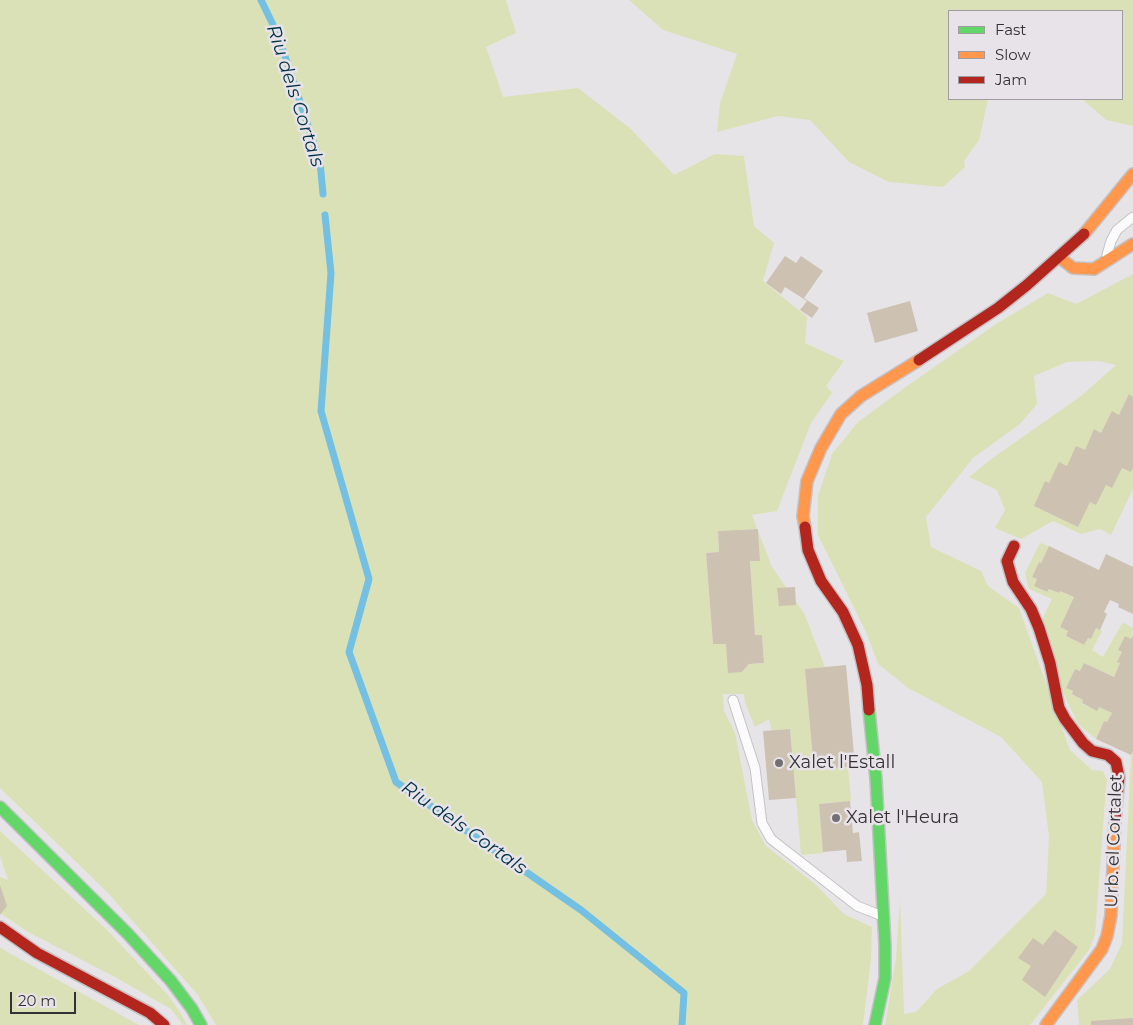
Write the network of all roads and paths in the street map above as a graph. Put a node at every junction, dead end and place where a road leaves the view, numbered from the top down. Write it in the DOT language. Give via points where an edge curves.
graph roads {
  1 [pos="1133,174"];
  2 [pos="1133,217"];
  3 [pos="1133,244"];
  4 [pos="1059,257"];
  5 [pos="1105,262"];
  6 [pos="1014,546"];
  7 [pos="733,700"];
  8 [pos="0,807"];
  9 [pos="883,916"];
  10 [pos="0,927"];
  11 [pos="164,1025"];
  12 [pos="201,1025"];
  13 [pos="876,1025"];
  14 [pos="1046,1025"];
  1 -- 4 [label="main road" via="1080,238"];
  2 -- 5 [label="lane" via="1117,230"];
  3 -- 5 [label="main road"];
  4 -- 5 [label="main road" via="1073,268 1094,269"];
  4 -- 9 [label="main road" via="979,322 861,396 841,414 821,448 808,481 803,516 808,550 821,581 843,612 858,645 866,685 876,780"];
  6 -- 14 [label="main road, Urb. el Cortalet" via="1007,561 1013,582 1039,628 1059,708 1092,752 1108,755 1116,762 1120,777 1108,936 1102,949"];
  7 -- 9 [label="lane" via="755,768 762,823 771,839 857,906"];
  8 -- 12 [label="main road" via="128,934 171,981"];
  9 -- 13 [label="main road" via="885,978"];
  10 -- 11 [label="main road" via="37,953 150,1013"];
}
